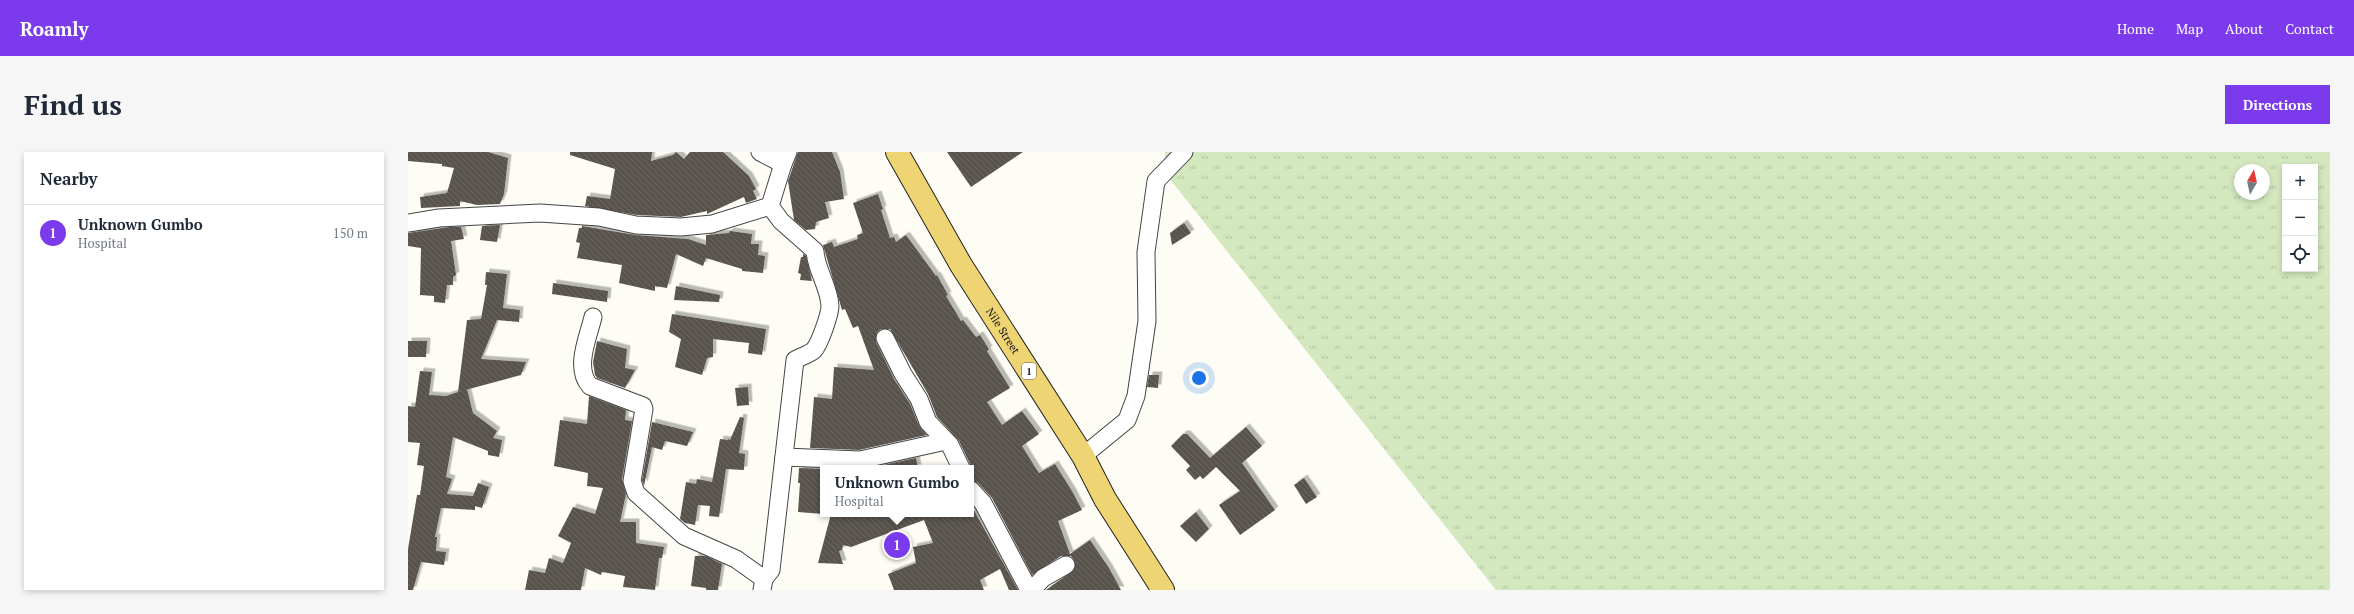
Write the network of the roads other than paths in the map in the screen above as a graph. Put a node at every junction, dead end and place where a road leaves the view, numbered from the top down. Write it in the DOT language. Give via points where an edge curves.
graph roads {
  1 [pos="760,152"];
  2 [pos="897,152"];
  3 [pos="1184,152"];
  4 [pos="785,158"];
  5 [pos="770,206"];
  6 [pos="408,223"];
  7 [pos="593,317"];
  8 [pos="885,338"];
  9 [pos="946,440"];
  10 [pos="1083,456"];
  11 [pos="784,457"];
  12 [pos="959,465"];
  13 [pos="974,493"];
  14 [pos="1066,565"];
  15 [pos="763,584"];
  16 [pos="1031,590"];
  17 [pos="1163,590"];
  1 -- 4 [label="street"];
  2 -- 10 [label="main road, Nile Street / 1" via="961,265"];
  3 -- 10 [label="street" via="1156,181 1146,252 1147,321 1136,396 1127,420"];
  4 -- 5 [label="street"];
  5 -- 6 [label="street" via="712,224 681,227 540,213 439,218"];
  5 -- 11 [label="street" via="781,221 815,251 816,264 830,306 824,329 814,350 795,360"];
  7 -- 15 [label="street" via="581,368 584,379 590,386 643,406 644,409 632,481 636,493 684,536 736,559"];
  8 -- 9 [label="street" via="919,399 928,422"];
  9 -- 11 [label="street" via="860,460"];
  9 -- 12 [label="street"];
  10 -- 17 [label="main road, Nile Street / 1" via="1105,499"];
  11 -- 15 [label="street" via="772,570"];
  13 -- 16 [label="street" via="983,503"];
  14 -- 16 [label="street" via="1043,578"];
}
